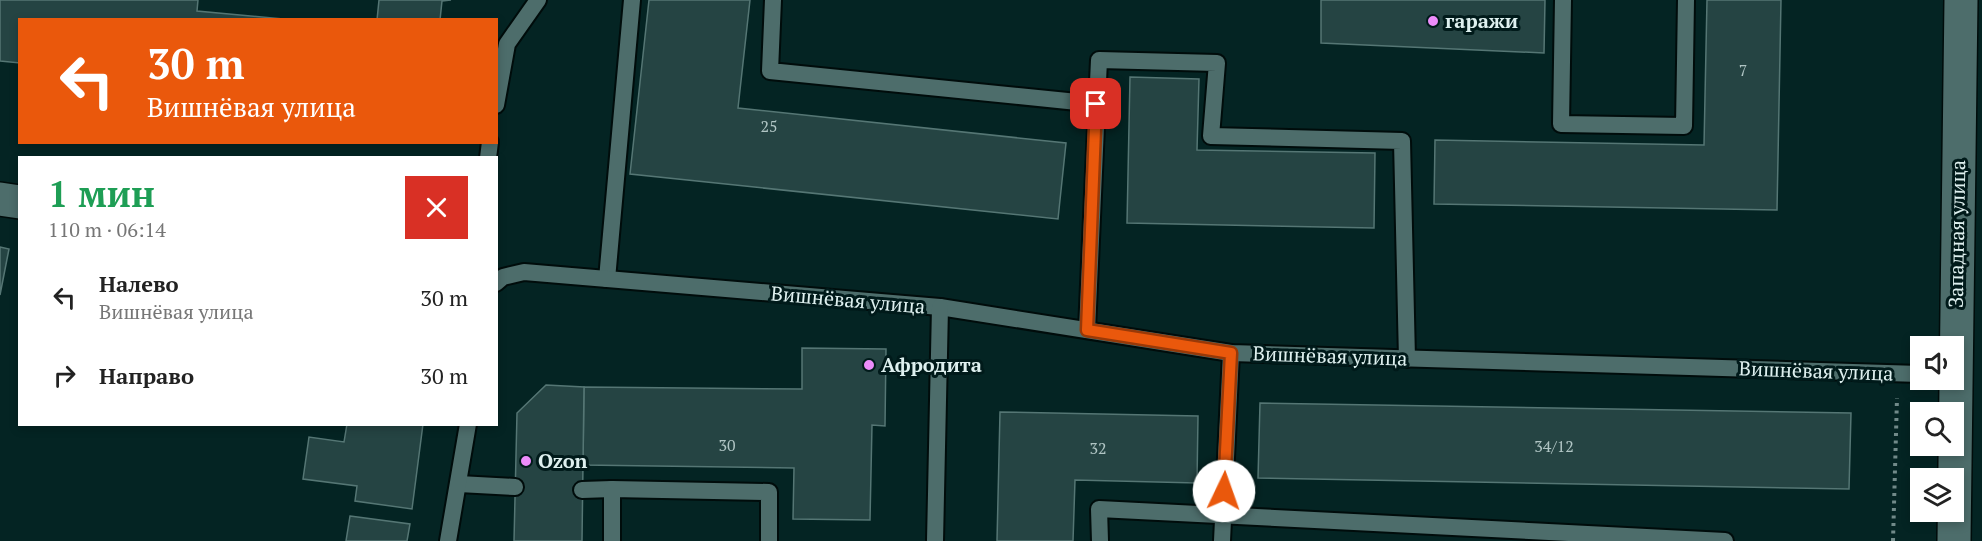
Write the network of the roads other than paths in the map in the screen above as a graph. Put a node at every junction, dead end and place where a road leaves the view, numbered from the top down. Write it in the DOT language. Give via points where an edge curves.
graph roads {
  1 [pos="538,0"];
  2 [pos="632,0"];
  3 [pos="773,0"];
  4 [pos="1563,0"];
  5 [pos="1686,0"];
  6 [pos="1961,0"];
  7 [pos="498,94"];
  8 [pos="1096,104"];
  9 [pos="0,199"];
  10 [pos="18,202"];
  11 [pos="607,279"];
  12 [pos="498,281"];
  13 [pos="940,308"];
  14 [pos="1087,330"];
  15 [pos="1955,336"];
  16 [pos="1231,353"];
  17 [pos="1407,359"];
  18 [pos="1910,374"];
  19 [pos="1954,390"];
  20 [pos="468,426"];
  21 [pos="459,484"];
  22 [pos="516,487"];
  23 [pos="612,489"];
  24 [pos="582,490"];
  25 [pos="1223,514"];
  26 [pos="448,541"];
  27 [pos="612,541"];
  28 [pos="769,541"];
  29 [pos="935,541"];
  30 [pos="1100,541"];
  31 [pos="1222,541"];
  32 [pos="1725,541"];
  33 [pos="1954,541"];
  1 -- 7 [label="lane" via="507,44"];
  2 -- 11 [label="lane"];
  3 -- 8 [label="lane" via="770,71"];
  4 -- 5 [label="lane" via="1561,124 1684,126"];
  6 -- 15 [label="street, Западная улица"];
  8 -- 14 [label="lane"];
  8 -- 17 [label="lane" via="1099,60 1217,63 1211,136 1402,141"];
  9 -- 10 [label="street"];
  11 -- 12 [label="lane, Вишнёвая улица" via="524,273"];
  11 -- 13 [label="lane, Вишнёвая улица"];
  13 -- 14 [label="lane, Вишнёвая улица"];
  13 -- 29 [label="lane"];
  14 -- 16 [label="lane, Вишнёвая улица"];
  16 -- 17 [label="lane, Вишнёвая улица"];
  16 -- 25 [label="lane"];
  17 -- 18 [label="lane, Вишнёвая улица"];
  19 -- 33 [label="street, Западная улица"];
  20 -- 21 [label="lane"];
  21 -- 22 [label="lane"];
  21 -- 26 [label="lane"];
  23 -- 24 [label="lane"];
  23 -- 27 [label="lane"];
  23 -- 28 [label="lane" via="769,492"];
  25 -- 30 [label="lane" via="1099,509"];
  25 -- 31 [label="lane"];
  25 -- 32 [label="lane"];
}
